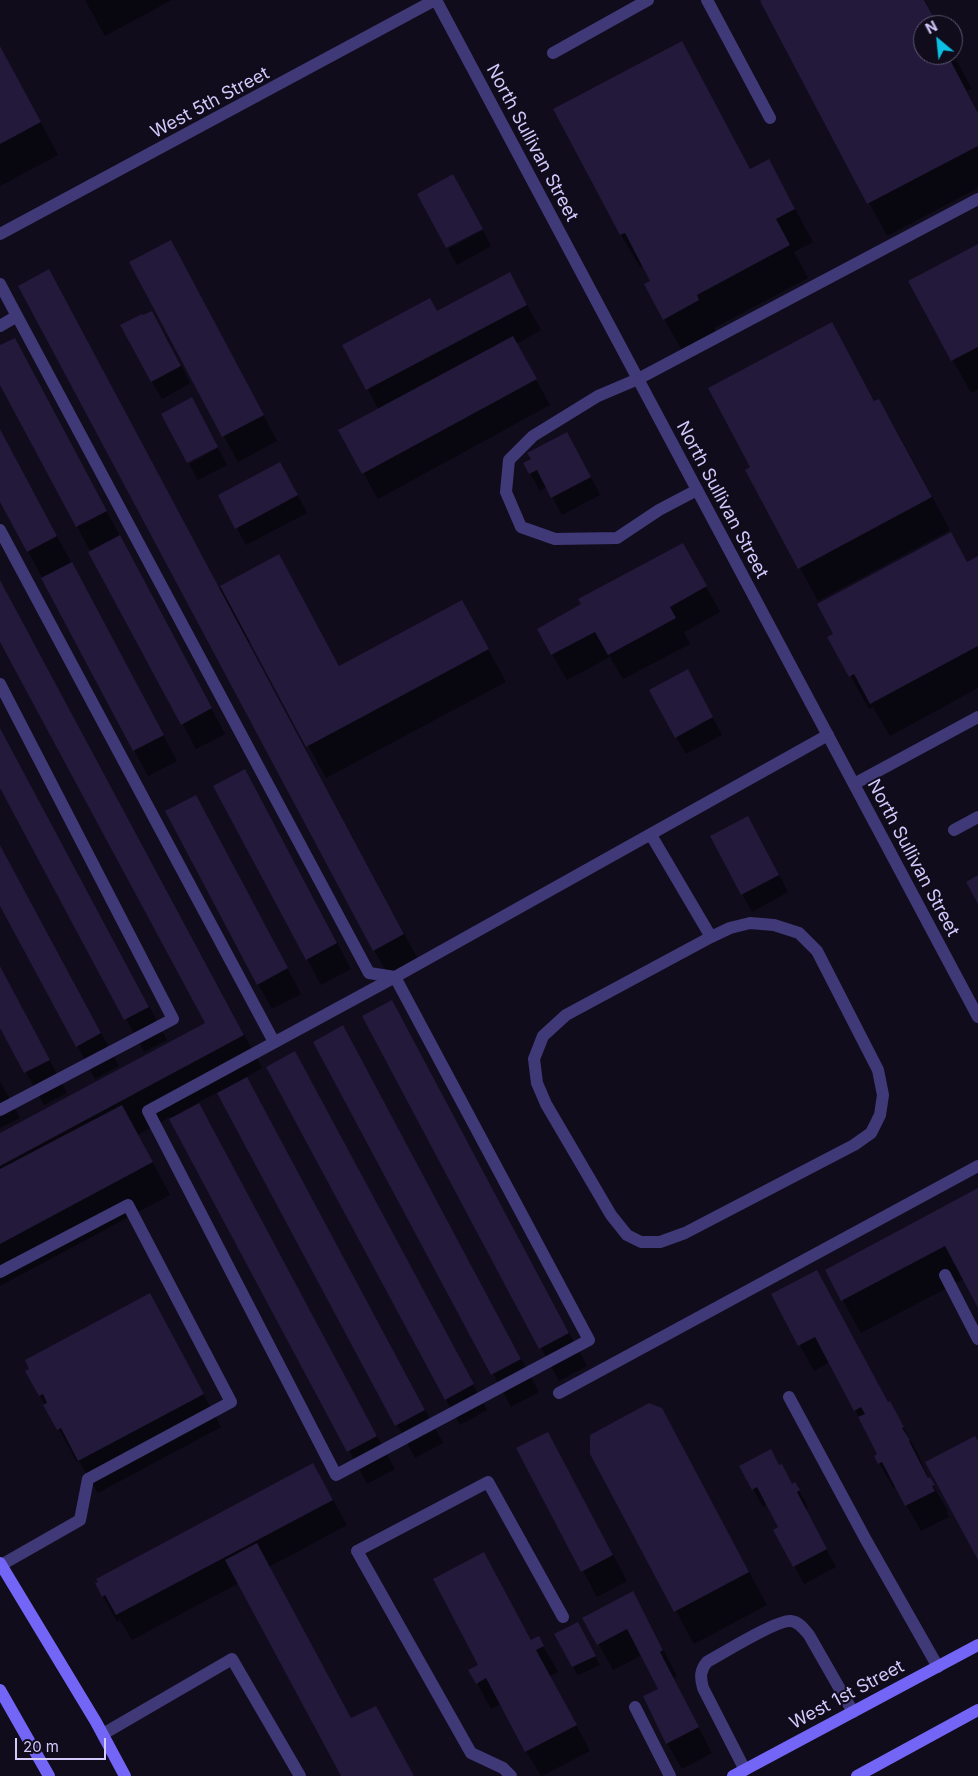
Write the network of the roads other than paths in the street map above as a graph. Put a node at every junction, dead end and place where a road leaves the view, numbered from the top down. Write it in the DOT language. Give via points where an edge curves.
graph roads {
  1 [pos="436,0"];
  2 [pos="648,0"];
  3 [pos="707,0"];
  4 [pos="553,53"];
  5 [pos="770,118"];
  6 [pos="978,199"];
  7 [pos="0,234"];
  8 [pos="0,284"];
  9 [pos="17,316"];
  10 [pos="0,326"];
  11 [pos="638,379"];
  12 [pos="697,490"];
  13 [pos="0,530"];
  14 [pos="0,684"];
  15 [pos="978,717"];
  16 [pos="828,735"];
  17 [pos="854,784"];
  18 [pos="978,817"];
  19 [pos="954,830"];
  20 [pos="651,835"];
  21 [pos="711,937"];
  22 [pos="395,977"];
  23 [pos="978,1017"];
  24 [pos="274,1042"];
  25 [pos="0,1110"];
  26 [pos="978,1166"];
  27 [pos="0,1272"];
  28 [pos="944,1275"];
  29 [pos="978,1340"];
  30 [pos="559,1393"];
  31 [pos="789,1397"];
  32 [pos="0,1564"];
  33 [pos="563,1617"];
  34 [pos="978,1645"];
  35 [pos="938,1667"];
  36 [pos="0,1690"];
  37 [pos="635,1707"];
  38 [pos="978,1710"];
  39 [pos="853,1712"];
  40 [pos="103,1734"];
  41 [pos="739,1773"];
  42 [pos="49,1776"];
  43 [pos="125,1776"];
  44 [pos="300,1776"];
  45 [pos="511,1776"];
  46 [pos="670,1776"];
  47 [pos="858,1776"];
  1 -- 7 [label="street, West 5th Street"];
  1 -- 11 [label="street, North Sullivan Street"];
  2 -- 4 [label="street"];
  3 -- 5 [label="street"];
  6 -- 11 [label="street"];
  8 -- 9 [label="street"];
  9 -- 10 [label="street"];
  9 -- 22 [label="street" via="369,973"];
  11 -- 12 [label="street, North Sullivan Street"];
  11 -- 12 [label="street" via="598,396 532,436 509,460 506,492 521,527 555,539 617,538"];
  12 -- 16 [label="street, North Sullivan Street"];
  13 -- 24 [label="street"];
  14 -- 25 [label="street" via="173,1019"];
  15 -- 17 [label="street"];
  16 -- 17 [label="street, North Sullivan Street"];
  16 -- 20 [label="street"];
  17 -- 23 [label="street, North Sullivan Street"];
  18 -- 19 [label="street"];
  20 -- 21 [label="street"];
  20 -- 22 [label="street"];
  21 -- 21 [label="street" via="566,1015 543,1036 534,1059 537,1082 546,1104 611,1215 627,1235 641,1242 660,1242 685,1233 854,1145 871,1133 880,1115 883,1095 878,1070 817,951 799,933 774,925 750,923"];
  22 -- 24 [label="street"];
  22 -- 24 [label="street" via="589,1340 336,1475 148,1111"];
  26 -- 30 [label="street"];
  27 -- 32 [label="street" via="128,1204 231,1402 88,1479 80,1520"];
  28 -- 29 [label="street"];
  31 -- 35 [label="street"];
  32 -- 40 [label="main road"];
  33 -- 45 [label="street" via="488,1482 357,1551 471,1753 503,1768"];
  34 -- 35 [label="main road, West 1st Street"];
  35 -- 39 [label="main road, West 1st Street"];
  36 -- 42 [label="main road"];
  37 -- 46 [label="street"];
  38 -- 47 [label="main road"];
  39 -- 41 [label="main road, West 1st Street"];
  39 -- 41 [label="street" via="800,1624 791,1620 776,1624 707,1662 702,1668 703,1688"];
  40 -- 43 [label="main road"];
  40 -- 44 [label="street" via="232,1659"];
}
